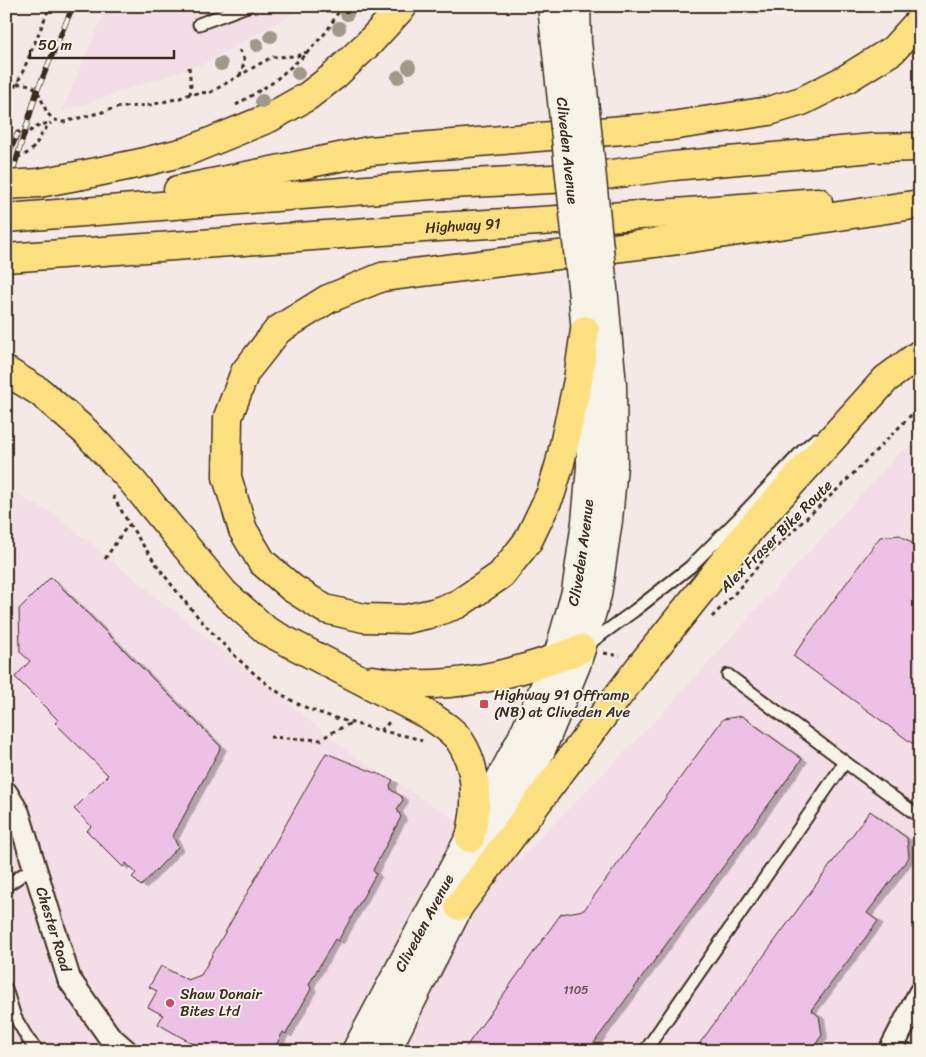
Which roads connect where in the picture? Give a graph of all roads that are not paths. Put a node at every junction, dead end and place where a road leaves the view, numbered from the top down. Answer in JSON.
{"nodes":[{"id":1,"x":247,"y":6,"type":"edge"},
{"id":2,"x":392,"y":6,"type":"edge"},
{"id":3,"x":404,"y":6,"type":"edge"},
{"id":4,"x":552,"y":6,"type":"edge"},
{"id":5,"x":576,"y":6,"type":"edge"},
{"id":6,"x":920,"y":20,"type":"edge"},
{"id":7,"x":199,"y":24,"type":"dead end"},
{"id":8,"x":369,"y":43,"type":"junction"},
{"id":9,"x":571,"y":81,"type":"junction"},
{"id":10,"x":920,"y":140,"type":"edge"},
{"id":11,"x":920,"y":147,"type":"edge"},
{"id":12,"x":872,"y":148,"type":"junction"},
{"id":13,"x":6,"y":185,"type":"edge"},
{"id":14,"x":920,"y":194,"type":"edge"},
{"id":15,"x":920,"y":204,"type":"edge"},
{"id":16,"x":64,"y":213,"type":"junction"},
{"id":17,"x":6,"y":218,"type":"edge"},
{"id":18,"x":6,"y":258,"type":"edge"},
{"id":19,"x":593,"y":298,"type":"junction"},
{"id":20,"x":585,"y":330,"type":"junction"},
{"id":21,"x":920,"y":354,"type":"edge"},
{"id":22,"x":6,"y":372,"type":"edge"},
{"id":23,"x":886,"y":379,"type":"junction"},
{"id":24,"x":580,"y":653,"type":"junction"},
{"id":25,"x":728,"y":675,"type":"dead end"},
{"id":26,"x":356,"y":677,"type":"junction"},
{"id":27,"x":845,"y":762,"type":"junction"},
{"id":28,"x":6,"y":793,"type":"edge"},
{"id":29,"x":920,"y":817,"type":"edge"},
{"id":30,"x":470,"y":838,"type":"junction"},
{"id":31,"x":34,"y":866,"type":"junction"},
{"id":32,"x":6,"y":886,"type":"edge"},
{"id":33,"x":459,"y":906,"type":"junction"},
{"id":34,"x":6,"y":989,"type":"edge"},
{"id":35,"x":387,"y":993,"type":"junction"},
{"id":36,"x":920,"y":993,"type":"edge"},
{"id":37,"x":38,"y":1051,"type":"edge"},
{"id":38,"x":126,"y":1051,"type":"edge"},
{"id":39,"x":344,"y":1051,"type":"edge"},
{"id":40,"x":356,"y":1051,"type":"edge"},
{"id":41,"x":386,"y":1051,"type":"edge"},
{"id":42,"x":645,"y":1051,"type":"edge"},
{"id":43,"x":890,"y":1051,"type":"edge"}],
"edges":[{"from":1,"to":7,"type":"lane"},
{"from":2,"to":8,"type":"highway"},
{"from":3,"to":8,"type":"highway"},
{"from":4,"to":9,"type":"street","name":"Cliveden Avenue"},
{"from":5,"to":9,"type":"street","name":"Cliveden Avenue"},
{"from":6,"to":16,"type":"highway"},
{"from":8,"to":13,"type":"highway","bridge":true},
{"from":9,"to":19,"type":"street","name":"Cliveden Avenue","bridge":true},
{"from":10,"to":12,"type":"highway"},
{"from":11,"to":12,"type":"highway"},
{"from":12,"to":16,"type":"highway"},
{"from":14,"to":18,"type":"highway","name":"Highway 91"},
{"from":15,"to":20,"type":"highway"},
{"from":16,"to":17,"type":"highway"},
{"from":19,"to":20,"type":"street","name":"Cliveden Avenue"},
{"from":19,"to":24,"type":"street","name":"Cliveden Avenue"},
{"from":20,"to":24,"type":"street","name":"Cliveden Avenue"},
{"from":21,"to":23,"type":"highway"},
{"from":22,"to":26,"type":"highway"},
{"from":23,"to":24,"type":"lane"},
{"from":23,"to":33,"type":"highway"},
{"from":24,"to":26,"type":"highway"},
{"from":24,"to":30,"type":"street","name":"Cliveden Avenue"},
{"from":24,"to":33,"type":"street","name":"Cliveden Avenue"},
{"from":25,"to":27,"type":"lane"},
{"from":26,"to":30,"type":"highway"},
{"from":27,"to":29,"type":"lane"},
{"from":27,"to":42,"type":"lane"},
{"from":28,"to":31,"type":"street","name":"Chester Road"},
{"from":30,"to":35,"type":"street","name":"Cliveden Avenue"},
{"from":31,"to":32,"type":"lane"},
{"from":31,"to":38,"type":"street","name":"Chester Road"},
{"from":33,"to":41,"type":"street","name":"Cliveden Avenue"},
{"from":34,"to":37,"type":"lane"},
{"from":35,"to":39,"type":"street"},
{"from":35,"to":40,"type":"street","name":"Cliveden Avenue"},
{"from":36,"to":43,"type":"street"}]}
